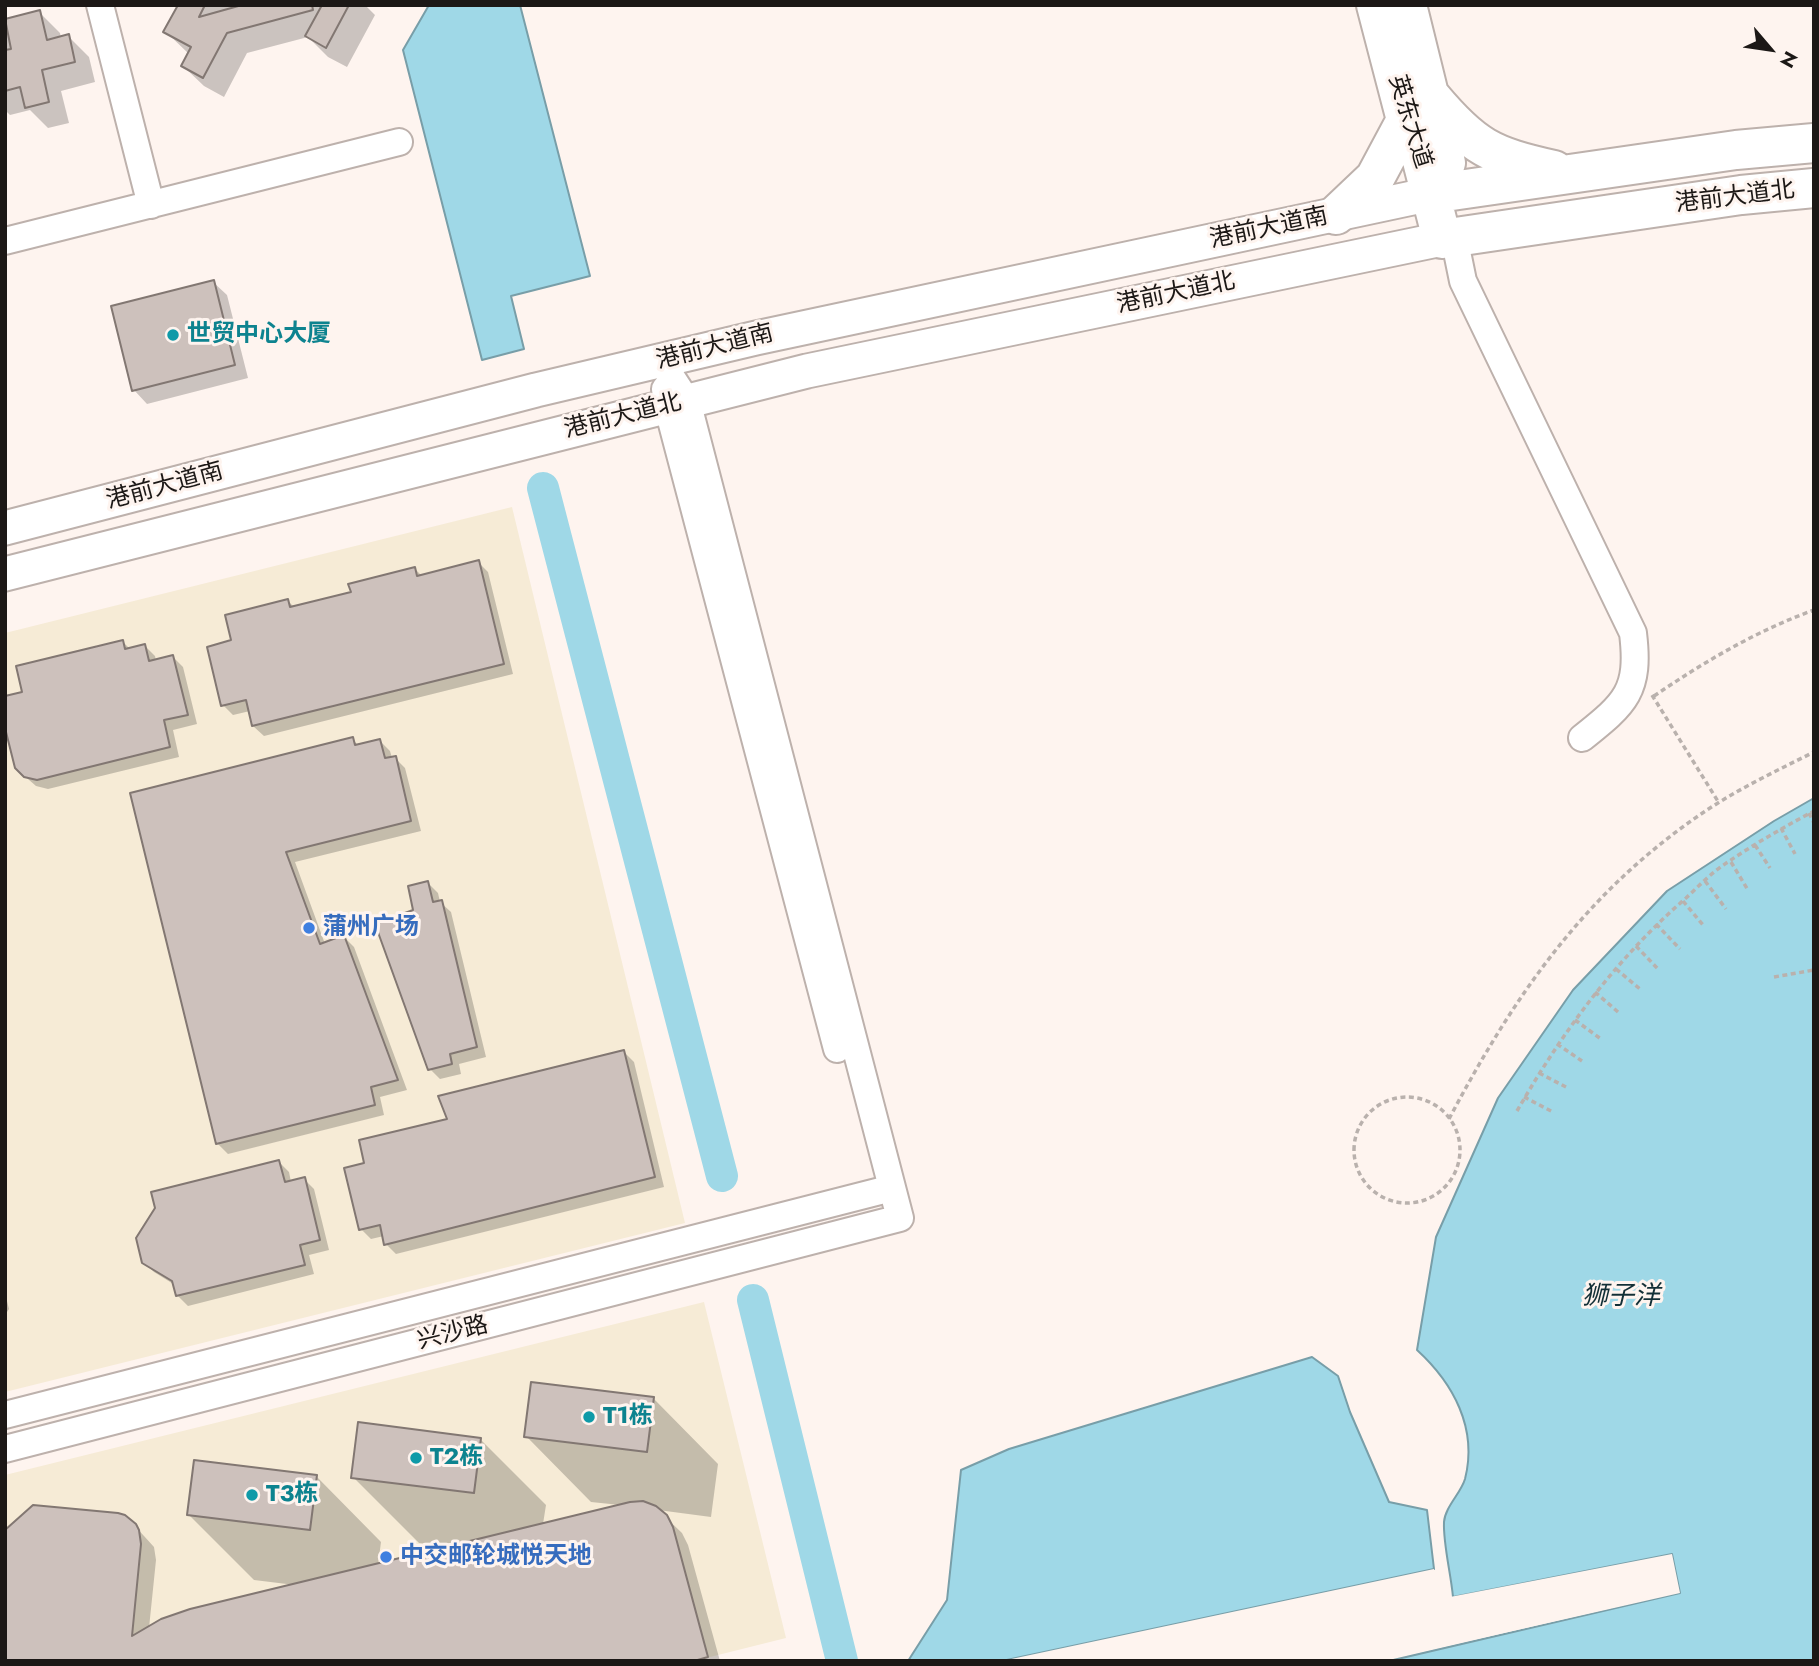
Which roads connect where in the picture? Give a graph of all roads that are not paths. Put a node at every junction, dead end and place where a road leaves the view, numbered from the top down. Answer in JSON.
{"nodes":[{"id":1,"x":100,"y":5,"type":"edge"},
{"id":2,"x":1376,"y":5,"type":"edge"},
{"id":3,"x":1407,"y":5,"type":"edge"},
{"id":4,"x":1417,"y":106,"type":"junction"},
{"id":5,"x":399,"y":142,"type":"dead end"},
{"id":6,"x":1814,"y":143,"type":"edge"},
{"id":7,"x":1610,"y":168,"type":"junction"},
{"id":8,"x":1573,"y":174,"type":"junction"},
{"id":9,"x":1814,"y":188,"type":"edge"},
{"id":10,"x":1442,"y":193,"type":"junction"},
{"id":11,"x":151,"y":205,"type":"junction"},
{"id":12,"x":1612,"y":213,"type":"junction"},
{"id":13,"x":1336,"y":215,"type":"junction"},
{"id":14,"x":1275,"y":227,"type":"junction"},
{"id":15,"x":1453,"y":237,"type":"junction"},
{"id":16,"x":5,"y":241,"type":"edge"},
{"id":17,"x":1284,"y":271,"type":"junction"},
{"id":18,"x":661,"y":361,"type":"junction"},
{"id":19,"x":677,"y":403,"type":"junction"},
{"id":20,"x":545,"y":436,"type":"joint"},
{"id":21,"x":5,"y":528,"type":"edge"},
{"id":22,"x":5,"y":574,"type":"edge"},
{"id":23,"x":1582,"y":738,"type":"dead end"},
{"id":24,"x":884,"y":1190,"type":"junction"},
{"id":25,"x":5,"y":1415,"type":"edge"},
{"id":26,"x":5,"y":1449,"type":"edge"}],
"edges":[{"from":1,"to":11,"type":"street"},
{"from":2,"to":4,"type":"highway","name":"英东大道"},
{"from":3,"to":4,"type":"highway","name":"英东大道"},
{"from":4,"to":8,"type":"highway"},
{"from":4,"to":10,"type":"highway","name":"英东大道"},
{"from":4,"to":13,"type":"highway"},
{"from":5,"to":11,"type":"street"},
{"from":6,"to":7,"type":"highway","name":"港前大道北"},
{"from":7,"to":8,"type":"highway","name":"港前大道北"},
{"from":7,"to":12,"type":"highway"},
{"from":8,"to":10,"type":"highway","name":"港前大道北"},
{"from":9,"to":12,"type":"highway","name":"港前大道北"},
{"from":10,"to":13,"type":"main road","name":"港前大道南"},
{"from":10,"to":15,"type":"highway","name":"英东大道"},
{"from":11,"to":16,"type":"street"},
{"from":12,"to":15,"type":"highway","name":"港前大道北"},
{"from":13,"to":14,"type":"main road","name":"港前大道南"},
{"from":14,"to":17,"type":"main road"},
{"from":14,"to":18,"type":"main road","name":"港前大道南"},
{"from":15,"to":17,"type":"main road","name":"港前大道北"},
{"from":15,"to":23,"type":"street"},
{"from":17,"to":19,"type":"main road","name":"港前大道北"},
{"from":18,"to":19,"type":"street"},
{"from":18,"to":21,"type":"main road","name":"港前大道南"},
{"from":19,"to":20,"type":"main road","name":"港前大道北"},
{"from":19,"to":24,"type":"street"},
{"from":20,"to":22,"type":"main road","name":"港前大道南"},
{"from":24,"to":25,"type":"street","name":"兴沙路"},
{"from":24,"to":26,"type":"street","name":"兴沙路"}]}
